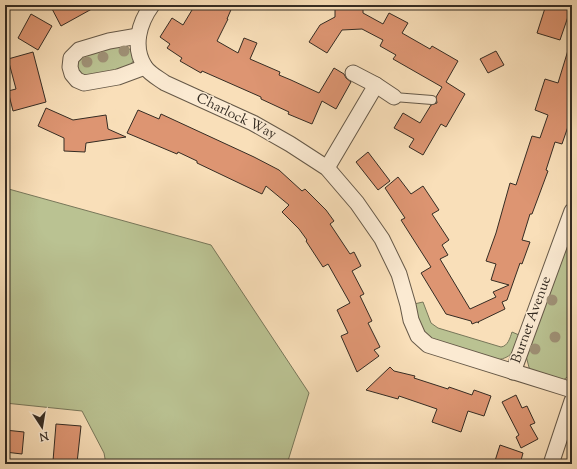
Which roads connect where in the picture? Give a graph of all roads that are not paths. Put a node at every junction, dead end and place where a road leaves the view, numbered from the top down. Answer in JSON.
{"nodes":[{"id":1,"x":152,"y":5,"type":"edge"},
{"id":2,"x":138,"y":36,"type":"junction"},
{"id":3,"x":145,"y":67,"type":"junction"},
{"id":4,"x":353,"y":73,"type":"dead end"},
{"id":5,"x":376,"y":85,"type":"junction"},
{"id":6,"x":394,"y":97,"type":"joint"},
{"id":7,"x":432,"y":100,"type":"dead end"},
{"id":8,"x":327,"y":168,"type":"junction"},
{"id":9,"x":572,"y":211,"type":"edge"},
{"id":10,"x":513,"y":372,"type":"junction"},
{"id":11,"x":572,"y":390,"type":"edge"},
{"id":12,"x":572,"y":401,"type":"edge"},
{"id":13,"x":551,"y":464,"type":"edge"}],
"edges":[{"from":1,"to":2,"type":"street"},
{"from":2,"to":3,"type":"street"},
{"from":2,"to":3,"type":"street"},
{"from":3,"to":8,"type":"street","name":"Charlock Way"},
{"from":4,"to":5,"type":"street"},
{"from":5,"to":6,"type":"street"},
{"from":5,"to":8,"type":"street"},
{"from":6,"to":7,"type":"lane"},
{"from":8,"to":10,"type":"street","name":"Charlock Way"},
{"from":9,"to":10,"type":"street","name":"Burnet Avenue"},
{"from":10,"to":11,"type":"street","name":"Burnet Avenue"},
{"from":12,"to":13,"type":"street"}]}
